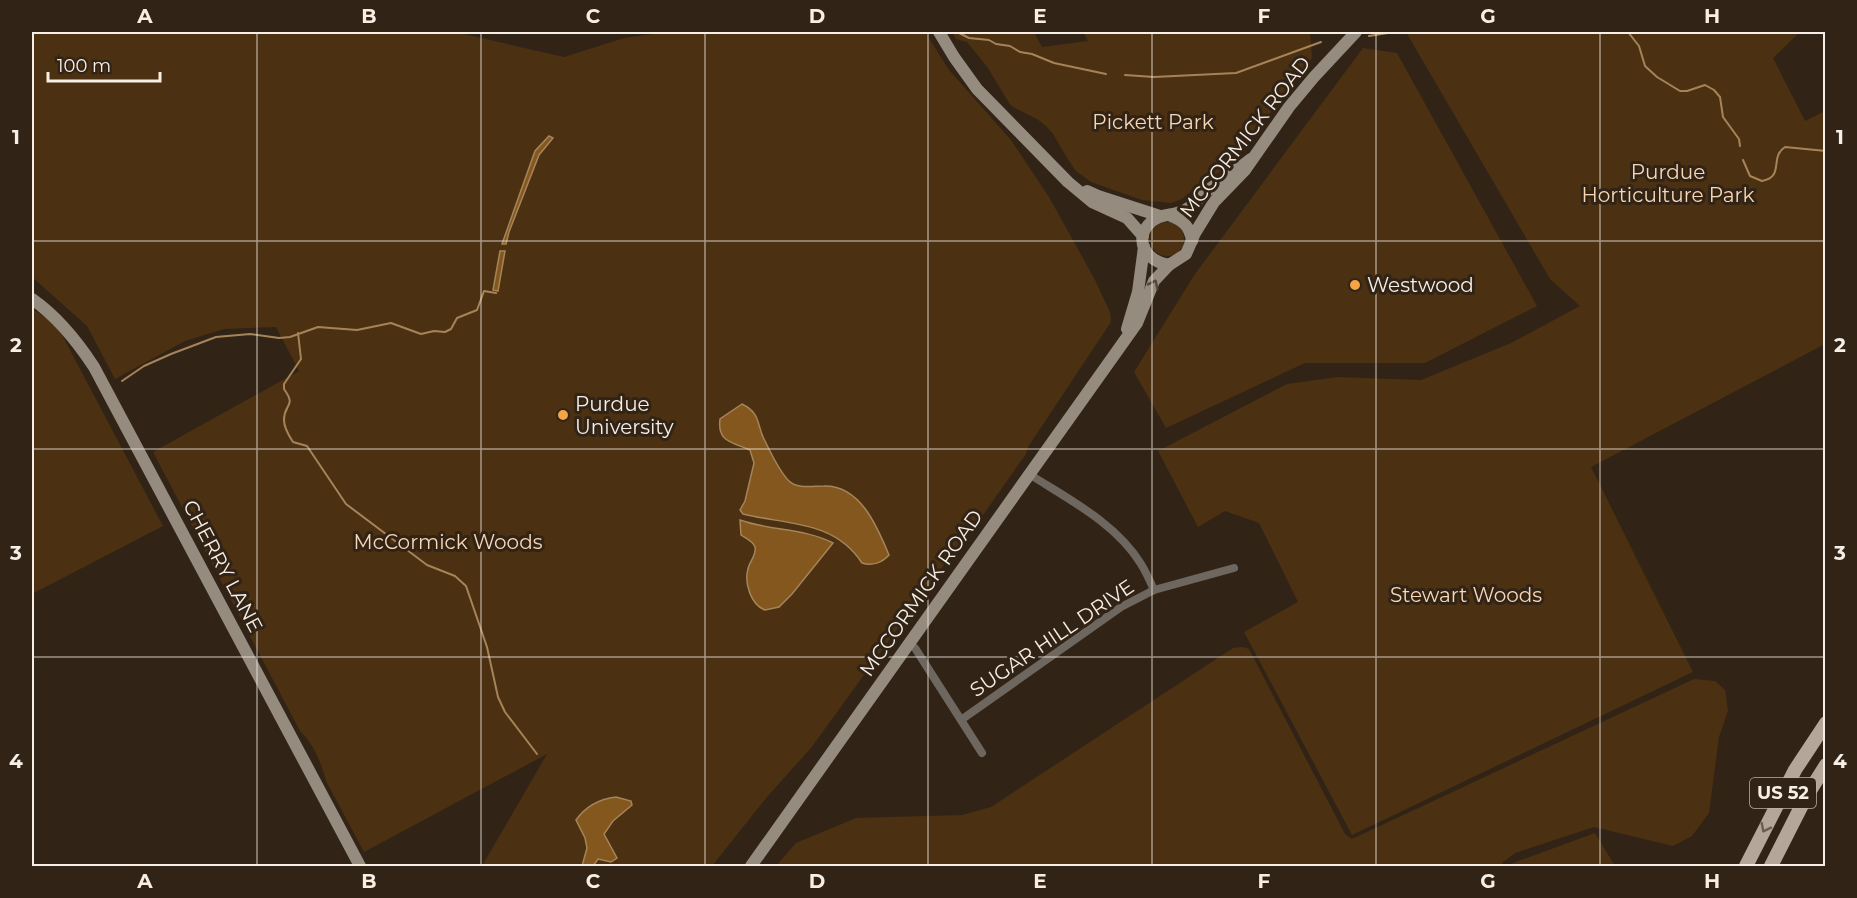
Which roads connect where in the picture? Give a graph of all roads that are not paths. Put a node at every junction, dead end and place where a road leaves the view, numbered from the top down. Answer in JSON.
{"nodes":[{"id":1,"x":939,"y":32,"type":"edge"},
{"id":2,"x":1356,"y":32,"type":"edge"},
{"id":3,"x":1251,"y":159,"type":"junction"},
{"id":4,"x":1054,"y":167,"type":"junction"},
{"id":5,"x":1165,"y":216,"type":"junction"},
{"id":6,"x":1192,"y":241,"type":"junction"},
{"id":7,"x":1144,"y":242,"type":"junction"},
{"id":8,"x":1169,"y":265,"type":"junction"},
{"id":9,"x":32,"y":299,"type":"edge"},
{"id":10,"x":1122,"y":342,"type":"junction"},
{"id":11,"x":1029,"y":474,"type":"junction"},
{"id":12,"x":1234,"y":568,"type":"dead end"},
{"id":13,"x":1154,"y":590,"type":"junction"},
{"id":14,"x":909,"y":643,"type":"junction"},
{"id":15,"x":961,"y":720,"type":"junction"},
{"id":16,"x":1826,"y":723,"type":"edge"},
{"id":17,"x":982,"y":753,"type":"dead end"},
{"id":18,"x":1826,"y":765,"type":"edge"},
{"id":19,"x":360,"y":867,"type":"edge"},
{"id":20,"x":751,"y":867,"type":"edge"},
{"id":21,"x":1746,"y":867,"type":"edge"},
{"id":22,"x":1771,"y":867,"type":"edge"}],
"edges":[{"from":1,"to":4,"type":"street"},
{"from":2,"to":3,"type":"street","name":"MCCORMICK ROAD"},
{"from":3,"to":5,"type":"street"},
{"from":3,"to":6,"type":"street","name":"MCCORMICK ROAD"},
{"from":4,"to":5,"type":"street"},
{"from":4,"to":7,"type":"street"},
{"from":5,"to":6,"type":"street"},
{"from":5,"to":7,"type":"street"},
{"from":6,"to":8,"type":"street"},
{"from":7,"to":8,"type":"street"},
{"from":7,"to":10,"type":"street","name":"MCCORMICK ROAD"},
{"from":10,"to":8,"type":"street","name":"MCCORMICK ROAD","one_way":true},
{"from":9,"to":19,"type":"street","name":"CHERRY LANE"},
{"from":10,"to":11,"type":"street","name":"MCCORMICK ROAD"},
{"from":11,"to":13,"type":"street"},
{"from":11,"to":14,"type":"street","name":"MCCORMICK ROAD"},
{"from":12,"to":13,"type":"street","name":"SUGAR HILL DRIVE"},
{"from":13,"to":15,"type":"street","name":"SUGAR HILL DRIVE"},
{"from":14,"to":15,"type":"street"},
{"from":14,"to":20,"type":"street","name":"MCCORMICK ROAD"},
{"from":15,"to":17,"type":"street"},
{"from":16,"to":21,"type":"main road","number":"US 52","one_way":true},
{"from":18,"to":22,"type":"main road","number":"US 52"}]}
